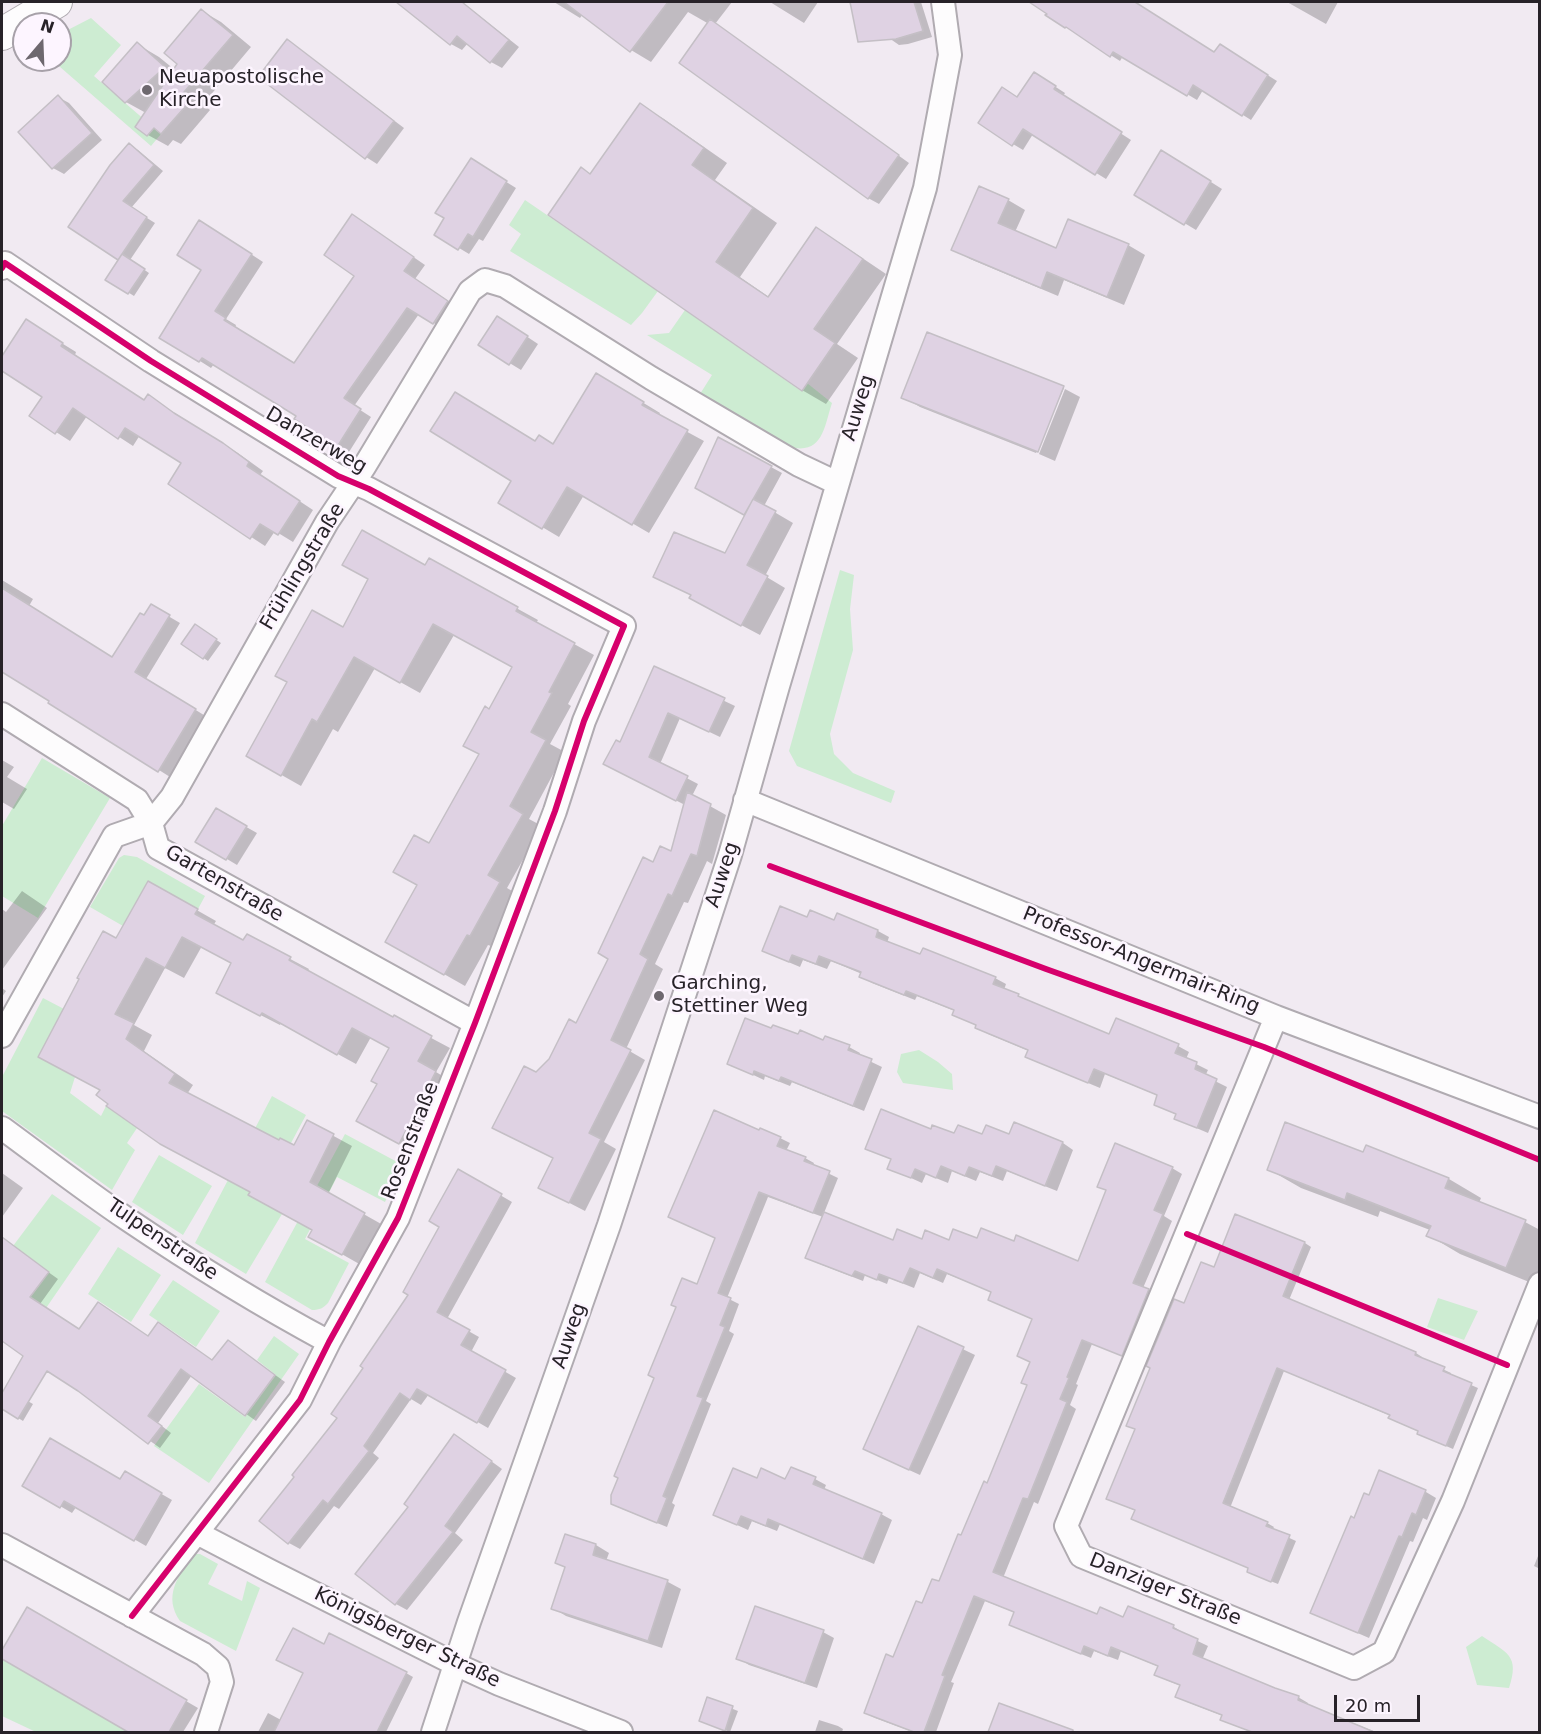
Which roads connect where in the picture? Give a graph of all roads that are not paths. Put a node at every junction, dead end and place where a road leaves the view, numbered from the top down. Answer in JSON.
{"nodes":[{"id":1,"x":56,"y":2,"type":"edge"},
{"id":2,"x":943,"y":2,"type":"edge"},
{"id":3,"x":2,"y":34,"type":"edge"},
{"id":4,"x":3,"y":266,"type":"edge"},
{"id":5,"x":354,"y":483,"type":"junction"},
{"id":6,"x":837,"y":483,"type":"junction"},
{"id":7,"x":624,"y":626,"type":"joint"},
{"id":8,"x":2,"y":714,"type":"edge"},
{"id":9,"x":745,"y":800,"type":"junction"},
{"id":10,"x":151,"y":823,"type":"junction"},
{"id":11,"x":1276,"y":1017,"type":"junction"},
{"id":12,"x":475,"y":1023,"type":"junction"},
{"id":13,"x":2,"y":1036,"type":"edge"},
{"id":14,"x":1539,"y":1117,"type":"edge"},
{"id":15,"x":2,"y":1128,"type":"edge"},
{"id":16,"x":1539,"y":1284,"type":"edge"},
{"id":17,"x":329,"y":1342,"type":"junction"},
{"id":18,"x":197,"y":1533,"type":"junction"},
{"id":19,"x":2,"y":1545,"type":"edge"},
{"id":20,"x":132,"y":1616,"type":"junction"},
{"id":21,"x":455,"y":1664,"type":"junction"},
{"id":22,"x":206,"y":1732,"type":"edge"},
{"id":23,"x":433,"y":1732,"type":"edge"},
{"id":24,"x":621,"y":1732,"type":"edge"}],
"edges":[{"from":1,"to":3,"type":"street"},
{"from":2,"to":6,"type":"street","name":"Auweg"},
{"from":4,"to":5,"type":"street","name":"Danzerweg"},
{"from":5,"to":6,"type":"street","name":"Frühlingstraße"},
{"from":5,"to":7,"type":"street","name":"Danzerweg"},
{"from":5,"to":10,"type":"street","name":"Frühlingstraße"},
{"from":6,"to":9,"type":"street","name":"Auweg"},
{"from":7,"to":12,"type":"street","name":"Rosenstraße"},
{"from":8,"to":10,"type":"street","name":"Gartenstraße"},
{"from":9,"to":11,"type":"street","name":"Professor-Angermair-Ring"},
{"from":9,"to":21,"type":"street","name":"Auweg"},
{"from":10,"to":12,"type":"street","name":"Gartenstraße"},
{"from":10,"to":13,"type":"street"},
{"from":11,"to":14,"type":"street","name":"Professor-Angermair-Ring"},
{"from":11,"to":16,"type":"street","name":"Danziger Straße"},
{"from":12,"to":17,"type":"street","name":"Rosenstraße"},
{"from":15,"to":17,"type":"street","name":"Tulpenstraße"},
{"from":17,"to":18,"type":"street","name":"Rosenstraße"},
{"from":18,"to":20,"type":"street","name":"Rosenstraße"},
{"from":18,"to":21,"type":"street","name":"Königsberger Straße"},
{"from":19,"to":20,"type":"street"},
{"from":20,"to":22,"type":"street"},
{"from":21,"to":23,"type":"street","name":"Auweg"},
{"from":21,"to":24,"type":"street","name":"Königsberger Straße"}]}
